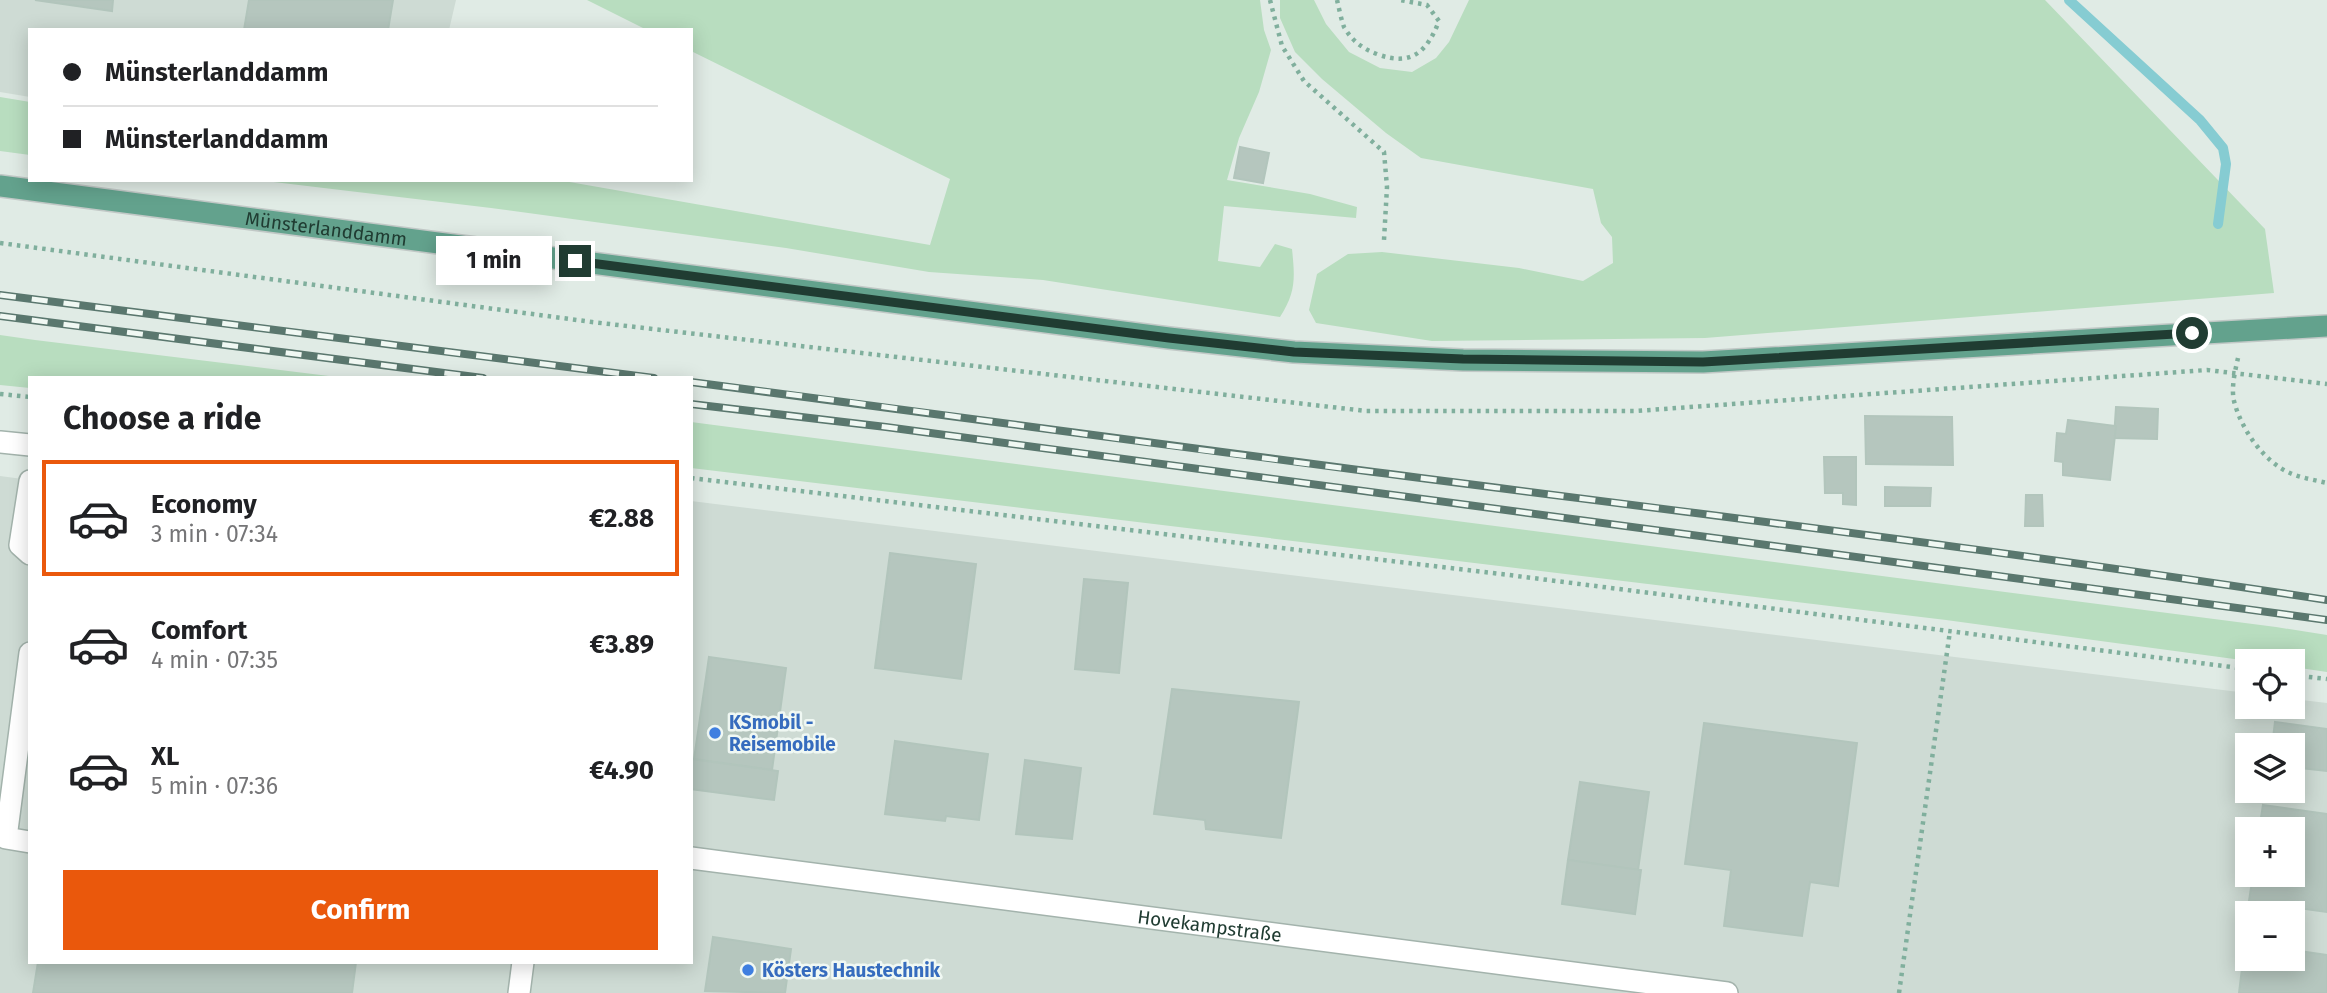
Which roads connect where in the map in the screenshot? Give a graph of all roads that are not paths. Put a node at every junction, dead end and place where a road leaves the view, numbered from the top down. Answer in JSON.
{"nodes":[{"id":1,"x":0,"y":186,"type":"edge"},
{"id":2,"x":2327,"y":326,"type":"edge"},
{"id":3,"x":0,"y":442,"type":"edge"},
{"id":4,"x":28,"y":445,"type":"edge"},
{"id":5,"x":28,"y":494,"type":"edge"},
{"id":6,"x":28,"y":552,"type":"edge"},
{"id":7,"x":28,"y":668,"type":"edge"},
{"id":8,"x":28,"y":842,"type":"edge"},
{"id":9,"x":693,"y":858,"type":"edge"},
{"id":10,"x":523,"y":964,"type":"edge"},
{"id":11,"x":519,"y":993,"type":"edge"},
{"id":12,"x":1727,"y":993,"type":"edge"}],
"edges":[{"from":1,"to":2,"type":"main road","name":"Münsterlanddamm"},
{"from":3,"to":4,"type":"street"},
{"from":5,"to":6,"type":"street"},
{"from":7,"to":8,"type":"street"},
{"from":9,"to":12,"type":"street","name":"Hovekampstraße"},
{"from":10,"to":11,"type":"street"}]}
